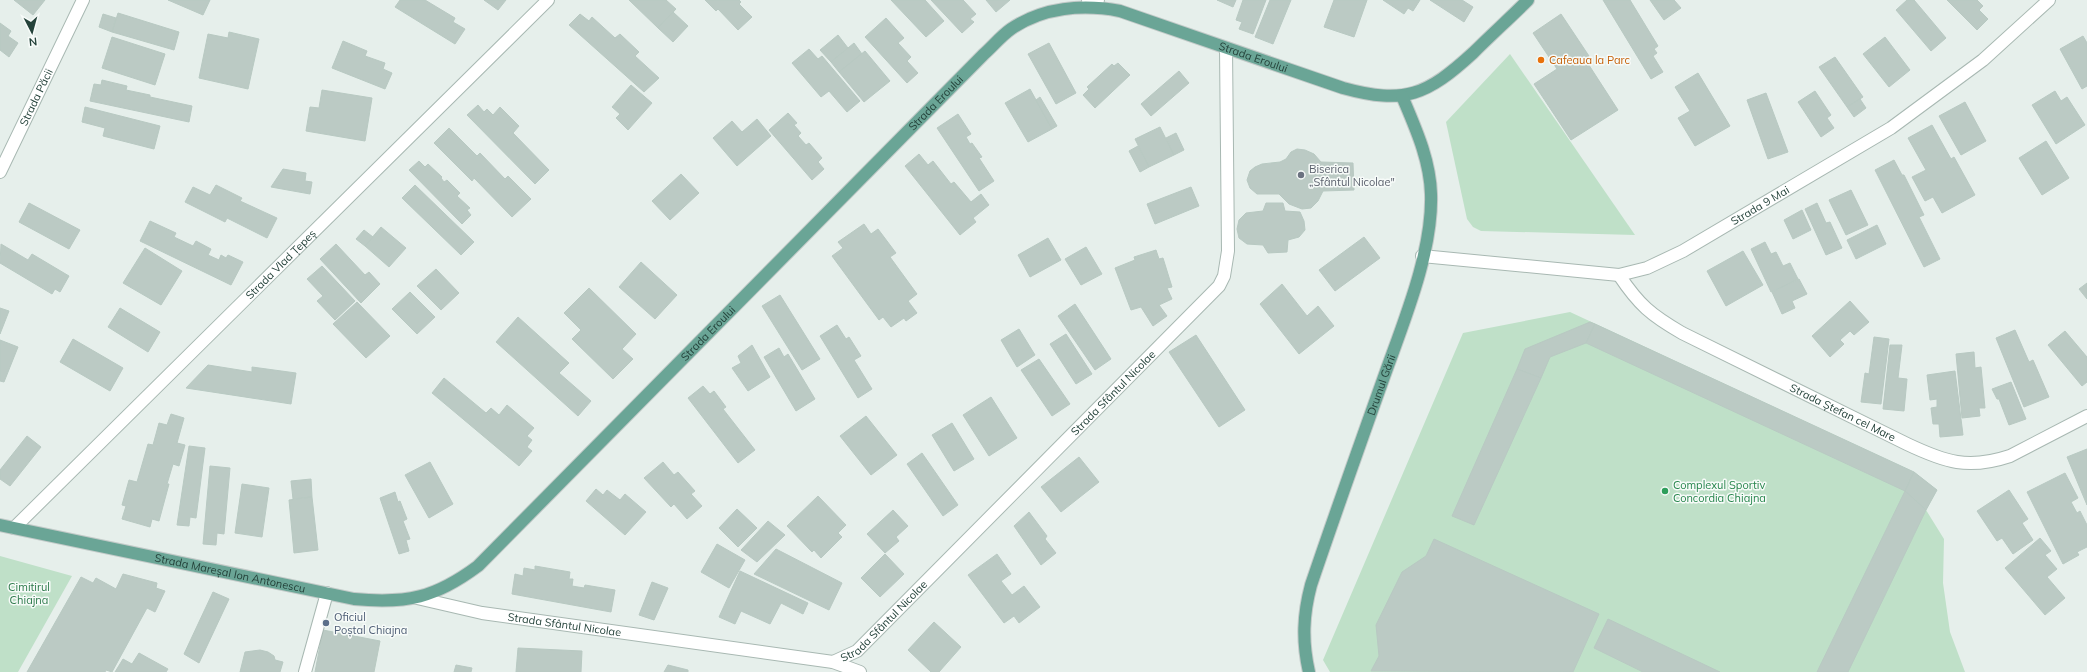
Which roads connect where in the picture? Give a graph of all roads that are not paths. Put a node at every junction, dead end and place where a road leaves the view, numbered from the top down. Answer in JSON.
{"nodes":[{"id":1,"x":83,"y":0,"type":"edge"},
{"id":2,"x":548,"y":0,"type":"edge"},
{"id":3,"x":1528,"y":0,"type":"edge"},
{"id":4,"x":2049,"y":0,"type":"edge"},
{"id":5,"x":1092,"y":2,"type":"edge"},
{"id":6,"x":1226,"y":48,"type":"junction"},
{"id":7,"x":1402,"y":96,"type":"junction"},
{"id":8,"x":0,"y":172,"type":"edge"},
{"id":9,"x":1422,"y":256,"type":"junction"},
{"id":10,"x":1619,"y":275,"type":"junction"},
{"id":11,"x":2087,"y":416,"type":"edge"},
{"id":12,"x":0,"y":526,"type":"edge"},
{"id":13,"x":14,"y":528,"type":"junction"},
{"id":14,"x":458,"y":581,"type":"joint"},
{"id":15,"x":327,"y":593,"type":"junction"},
{"id":16,"x":417,"y":598,"type":"junction"},
{"id":17,"x":833,"y":662,"type":"junction"},
{"id":18,"x":305,"y":672,"type":"edge"},
{"id":19,"x":860,"y":672,"type":"edge"},
{"id":20,"x":1309,"y":672,"type":"edge"}],
"edges":[{"from":1,"to":8,"type":"street","name":"Strada Păcii"},
{"from":2,"to":13,"type":"street","name":"Strada Vlad Țepeș"},
{"from":3,"to":7,"type":"main road","name":"Strada Eroului"},
{"from":4,"to":10,"type":"street","name":"Strada 9 Mai"},
{"from":5,"to":6,"type":"main road","name":"Strada Eroului"},
{"from":5,"to":14,"type":"main road","name":"Strada Eroului"},
{"from":6,"to":7,"type":"main road","name":"Strada Eroului"},
{"from":6,"to":17,"type":"street","name":"Strada Sfântul Nicolae"},
{"from":7,"to":9,"type":"main road","name":"Drumul Gării"},
{"from":9,"to":10,"type":"street","name":"Strada 9 Mai"},
{"from":9,"to":20,"type":"main road","name":"Drumul Gării"},
{"from":10,"to":11,"type":"street","name":"Strada Ștefan cel Mare"},
{"from":12,"to":13,"type":"main road","name":"Strada Mareșal Ion Antonescu"},
{"from":13,"to":15,"type":"main road","name":"Strada Mareșal Ion Antonescu"},
{"from":14,"to":16,"type":"main road","name":"Strada Mareșal Ion Antonescu"},
{"from":15,"to":16,"type":"main road","name":"Strada Mareșal Ion Antonescu"},
{"from":15,"to":18,"type":"street"},
{"from":16,"to":17,"type":"street","name":"Strada Sfântul Nicolae"},
{"from":17,"to":19,"type":"street","name":"Strada Sfântul Nicolae"}]}
